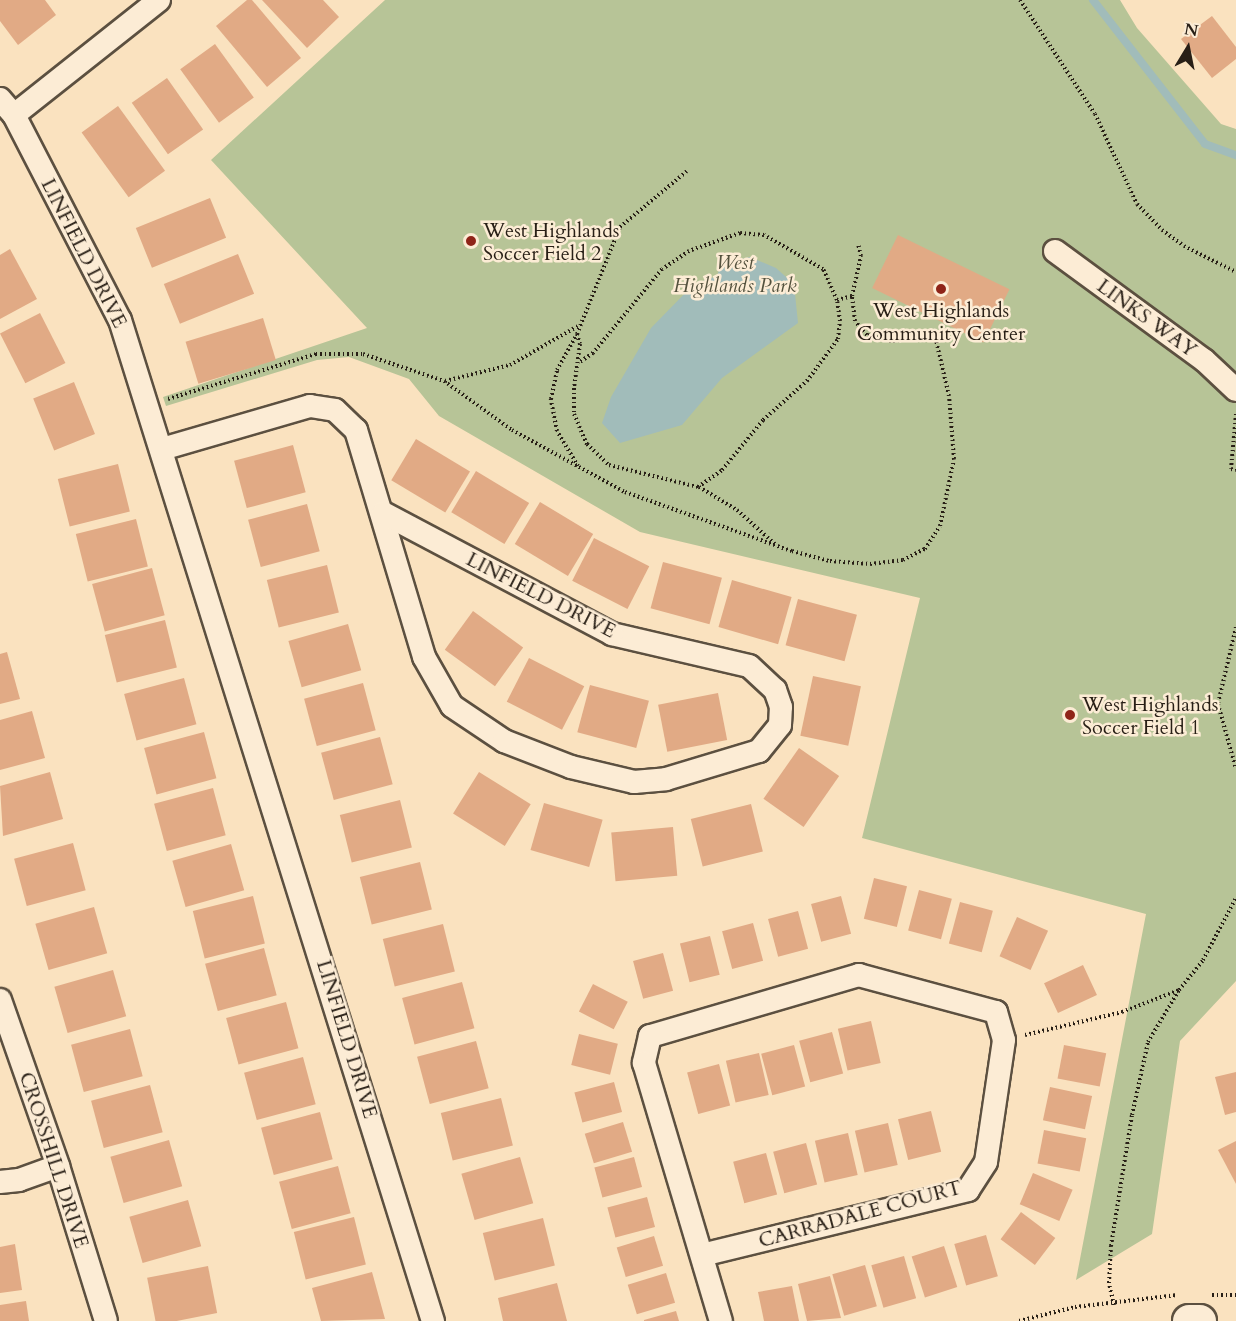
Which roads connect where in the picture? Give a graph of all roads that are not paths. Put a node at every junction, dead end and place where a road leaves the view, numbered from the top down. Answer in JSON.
{"nodes":[{"id":1,"x":159,"y":0,"type":"edge"},
{"id":2,"x":7,"y":107,"type":"edge"},
{"id":3,"x":1055,"y":251,"type":"dead end"},
{"id":4,"x":1236,"y":390,"type":"edge"},
{"id":5,"x":162,"y":449,"type":"junction"},
{"id":6,"x":383,"y":513,"type":"junction"},
{"id":7,"x":0,"y":1000,"type":"edge"},
{"id":8,"x":58,"y":1166,"type":"junction"},
{"id":9,"x":0,"y":1182,"type":"edge"},
{"id":10,"x":702,"y":1255,"type":"junction"},
{"id":11,"x":106,"y":1321,"type":"edge"},
{"id":12,"x":433,"y":1321,"type":"edge"},
{"id":13,"x":721,"y":1321,"type":"edge"}],
"edges":[{"from":1,"to":2,"type":"street"},
{"from":2,"to":5,"type":"street","name":"LINFIELD DRIVE"},
{"from":3,"to":4,"type":"street","name":"LINKS WAY"},
{"from":5,"to":6,"type":"street","name":"LINFIELD DRIVE"},
{"from":5,"to":12,"type":"street","name":"LINFIELD DRIVE"},
{"from":6,"to":6,"type":"street","name":"LINFIELD DRIVE"},
{"from":7,"to":8,"type":"street","name":"CROSSHILL DRIVE"},
{"from":8,"to":9,"type":"street"},
{"from":8,"to":11,"type":"street","name":"CROSSHILL DRIVE"},
{"from":10,"to":10,"type":"street","name":"CARRADALE COURT"},
{"from":10,"to":13,"type":"street","name":"CARRADALE COURT"}]}
